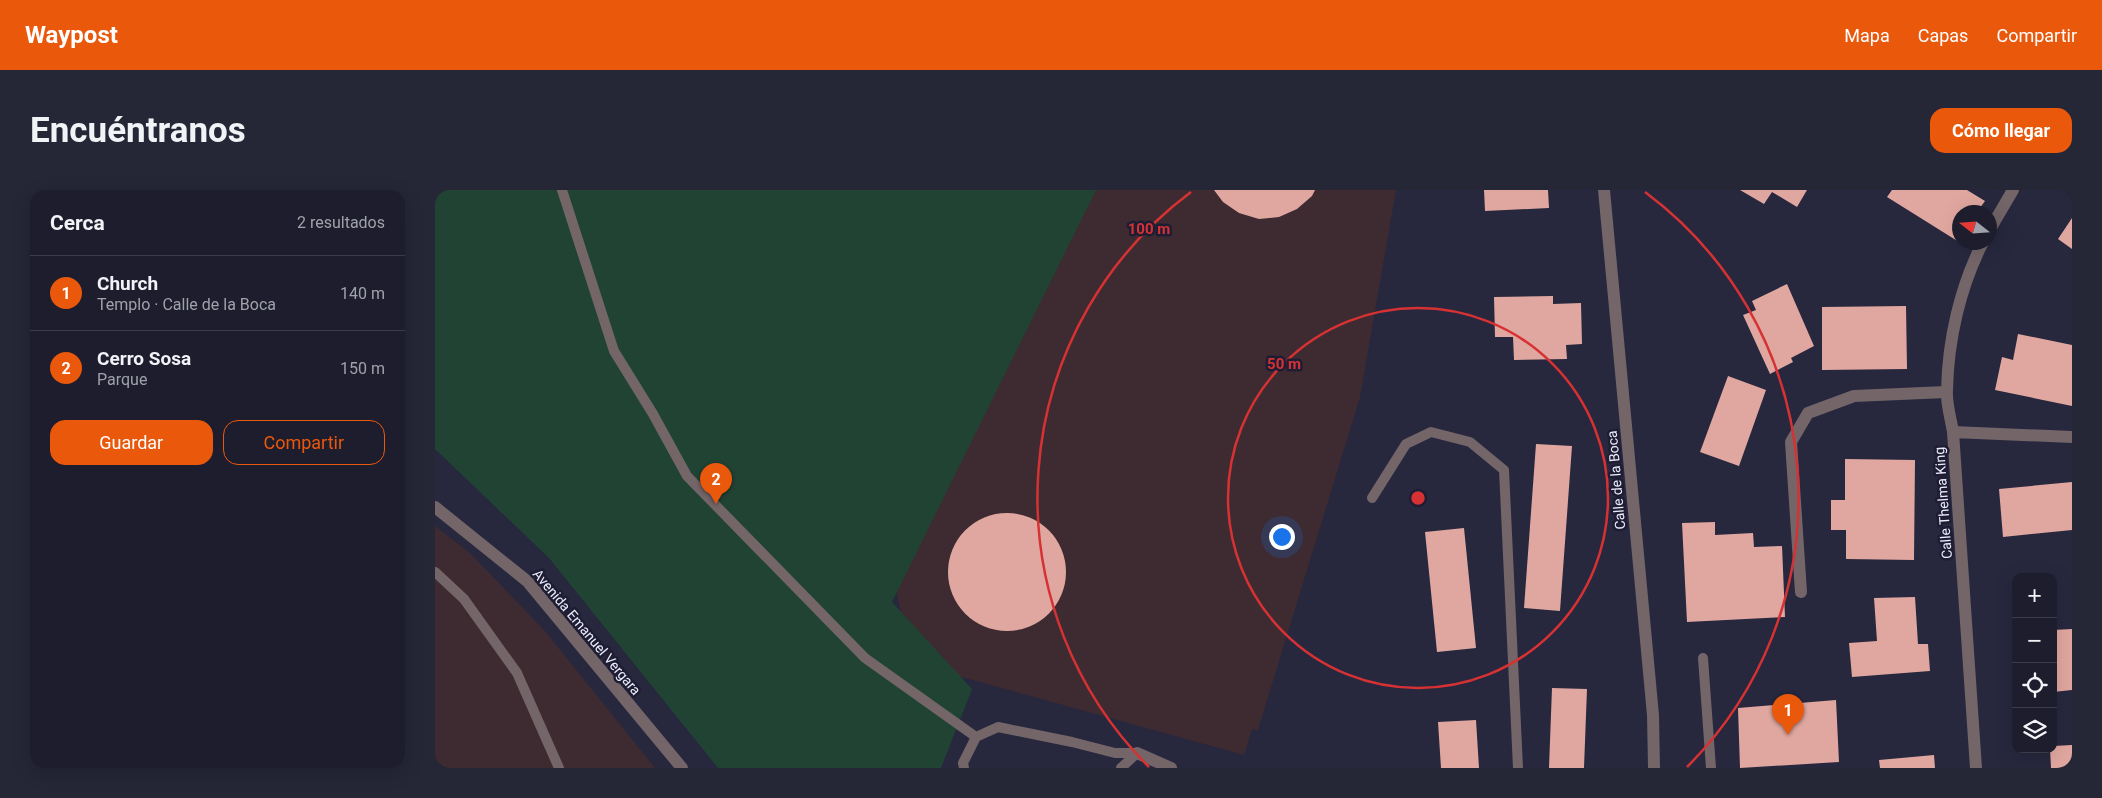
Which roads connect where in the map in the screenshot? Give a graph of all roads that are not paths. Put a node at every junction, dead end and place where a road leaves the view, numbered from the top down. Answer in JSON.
{"nodes":[{"id":1,"x":562,"y":190,"type":"edge"},
{"id":2,"x":1604,"y":190,"type":"edge"},
{"id":3,"x":2013,"y":190,"type":"edge"},
{"id":4,"x":1997,"y":217,"type":"edge"},
{"id":5,"x":1979,"y":250,"type":"edge"},
{"id":6,"x":1946,"y":392,"type":"junction"},
{"id":7,"x":1953,"y":432,"type":"junction"},
{"id":8,"x":2072,"y":436,"type":"edge"},
{"id":9,"x":1373,"y":498,"type":"dead end"},
{"id":10,"x":435,"y":508,"type":"edge"},
{"id":11,"x":435,"y":572,"type":"edge"},
{"id":12,"x":1801,"y":592,"type":"dead end"},
{"id":13,"x":1703,"y":658,"type":"dead end"},
{"id":14,"x":976,"y":737,"type":"junction"},
{"id":15,"x":1137,"y":753,"type":"junction"},
{"id":16,"x":559,"y":768,"type":"edge"},
{"id":17,"x":682,"y":768,"type":"edge"},
{"id":18,"x":964,"y":768,"type":"edge"},
{"id":19,"x":1121,"y":768,"type":"edge"},
{"id":20,"x":1171,"y":768,"type":"edge"},
{"id":21,"x":1518,"y":768,"type":"edge"},
{"id":22,"x":1654,"y":768,"type":"edge"},
{"id":23,"x":1711,"y":768,"type":"edge"},
{"id":24,"x":1976,"y":768,"type":"edge"}],
"edges":[{"from":1,"to":14,"type":"lane"},
{"from":2,"to":22,"type":"street","name":"Calle de la Boca"},
{"from":3,"to":4,"type":"street"},
{"from":5,"to":6,"type":"street","name":"Calle Thelma King"},
{"from":6,"to":7,"type":"street","name":"Calle Thelma King"},
{"from":6,"to":12,"type":"street"},
{"from":7,"to":8,"type":"street"},
{"from":7,"to":24,"type":"street","name":"Calle Thelma King"},
{"from":9,"to":21,"type":"lane"},
{"from":10,"to":17,"type":"street","name":"Avenida Emanuel Vergara"},
{"from":11,"to":16,"type":"lane"},
{"from":13,"to":23,"type":"lane"},
{"from":14,"to":15,"type":"lane"},
{"from":14,"to":18,"type":"lane"},
{"from":15,"to":19,"type":"lane"},
{"from":15,"to":20,"type":"street"}]}
